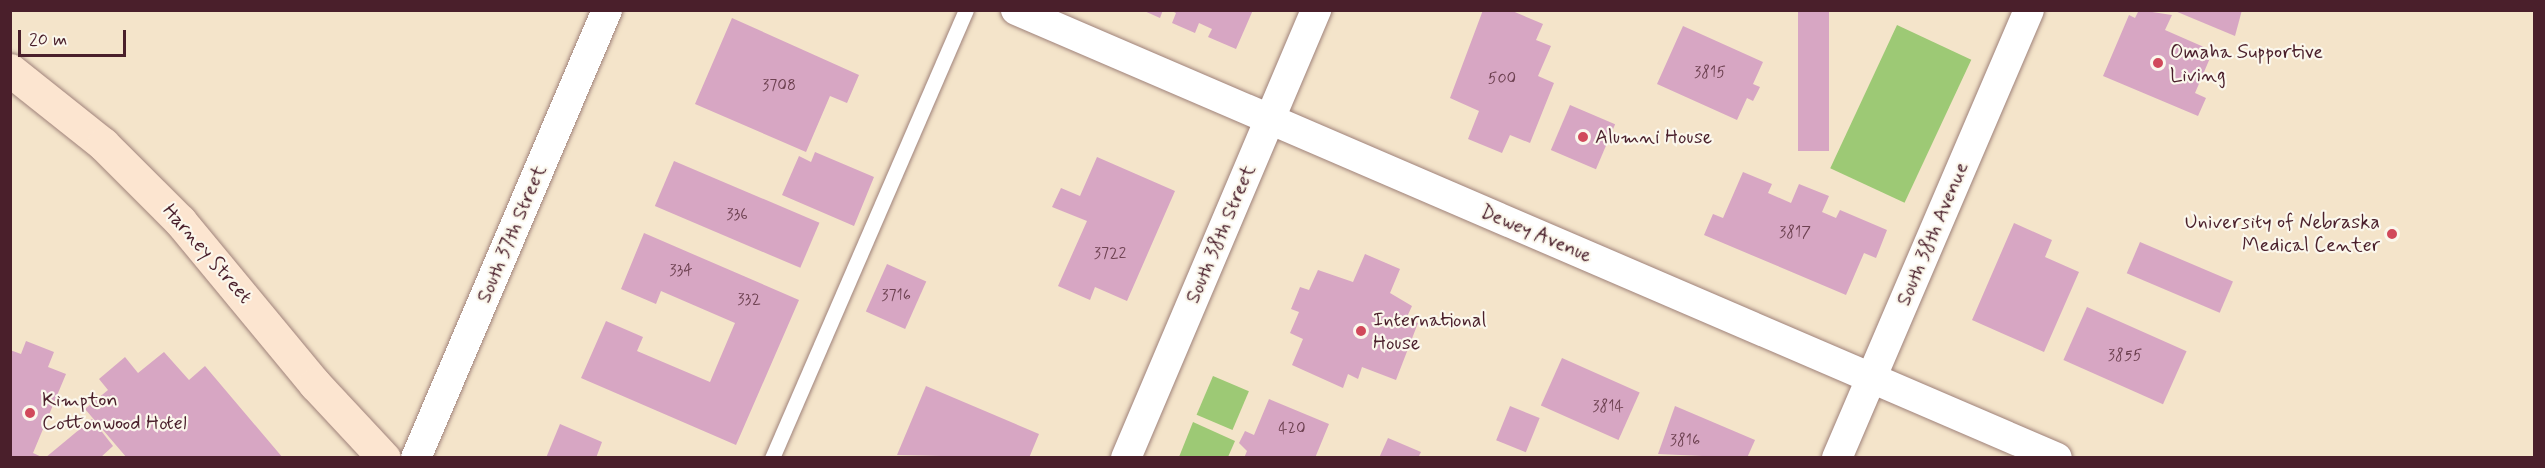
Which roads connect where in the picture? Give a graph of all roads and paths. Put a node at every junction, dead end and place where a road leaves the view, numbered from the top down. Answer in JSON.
{"nodes":[{"id":1,"x":607,"y":10,"type":"edge"},
{"id":2,"x":966,"y":10,"type":"edge"},
{"id":3,"x":1016,"y":10,"type":"edge"},
{"id":4,"x":1316,"y":10,"type":"edge"},
{"id":5,"x":2028,"y":10,"type":"edge"},
{"id":6,"x":10,"y":70,"type":"edge"},
{"id":7,"x":1270,"y":120,"type":"junction"},
{"id":8,"x":1871,"y":378,"type":"junction"},
{"id":9,"x":384,"y":458,"type":"edge"},
{"id":10,"x":417,"y":458,"type":"edge"},
{"id":11,"x":772,"y":458,"type":"edge"},
{"id":12,"x":1126,"y":458,"type":"edge"},
{"id":13,"x":1838,"y":458,"type":"edge"},
{"id":14,"x":2057,"y":458,"type":"edge"}],
"edges":[{"from":1,"to":10,"type":"street","name":"South 37th Street"},
{"from":2,"to":11,"type":"lane"},
{"from":3,"to":7,"type":"street","name":"Dewey Avenue"},
{"from":4,"to":7,"type":"street","name":"South 38th Street"},
{"from":5,"to":8,"type":"street","name":"South 38th Avenue"},
{"from":6,"to":9,"type":"main road","name":"Harney Street"},
{"from":7,"to":8,"type":"street","name":"Dewey Avenue"},
{"from":7,"to":12,"type":"street","name":"South 38th Street"},
{"from":8,"to":13,"type":"street","name":"South 38th Avenue"},
{"from":8,"to":14,"type":"street","name":"Dewey Avenue"}]}
